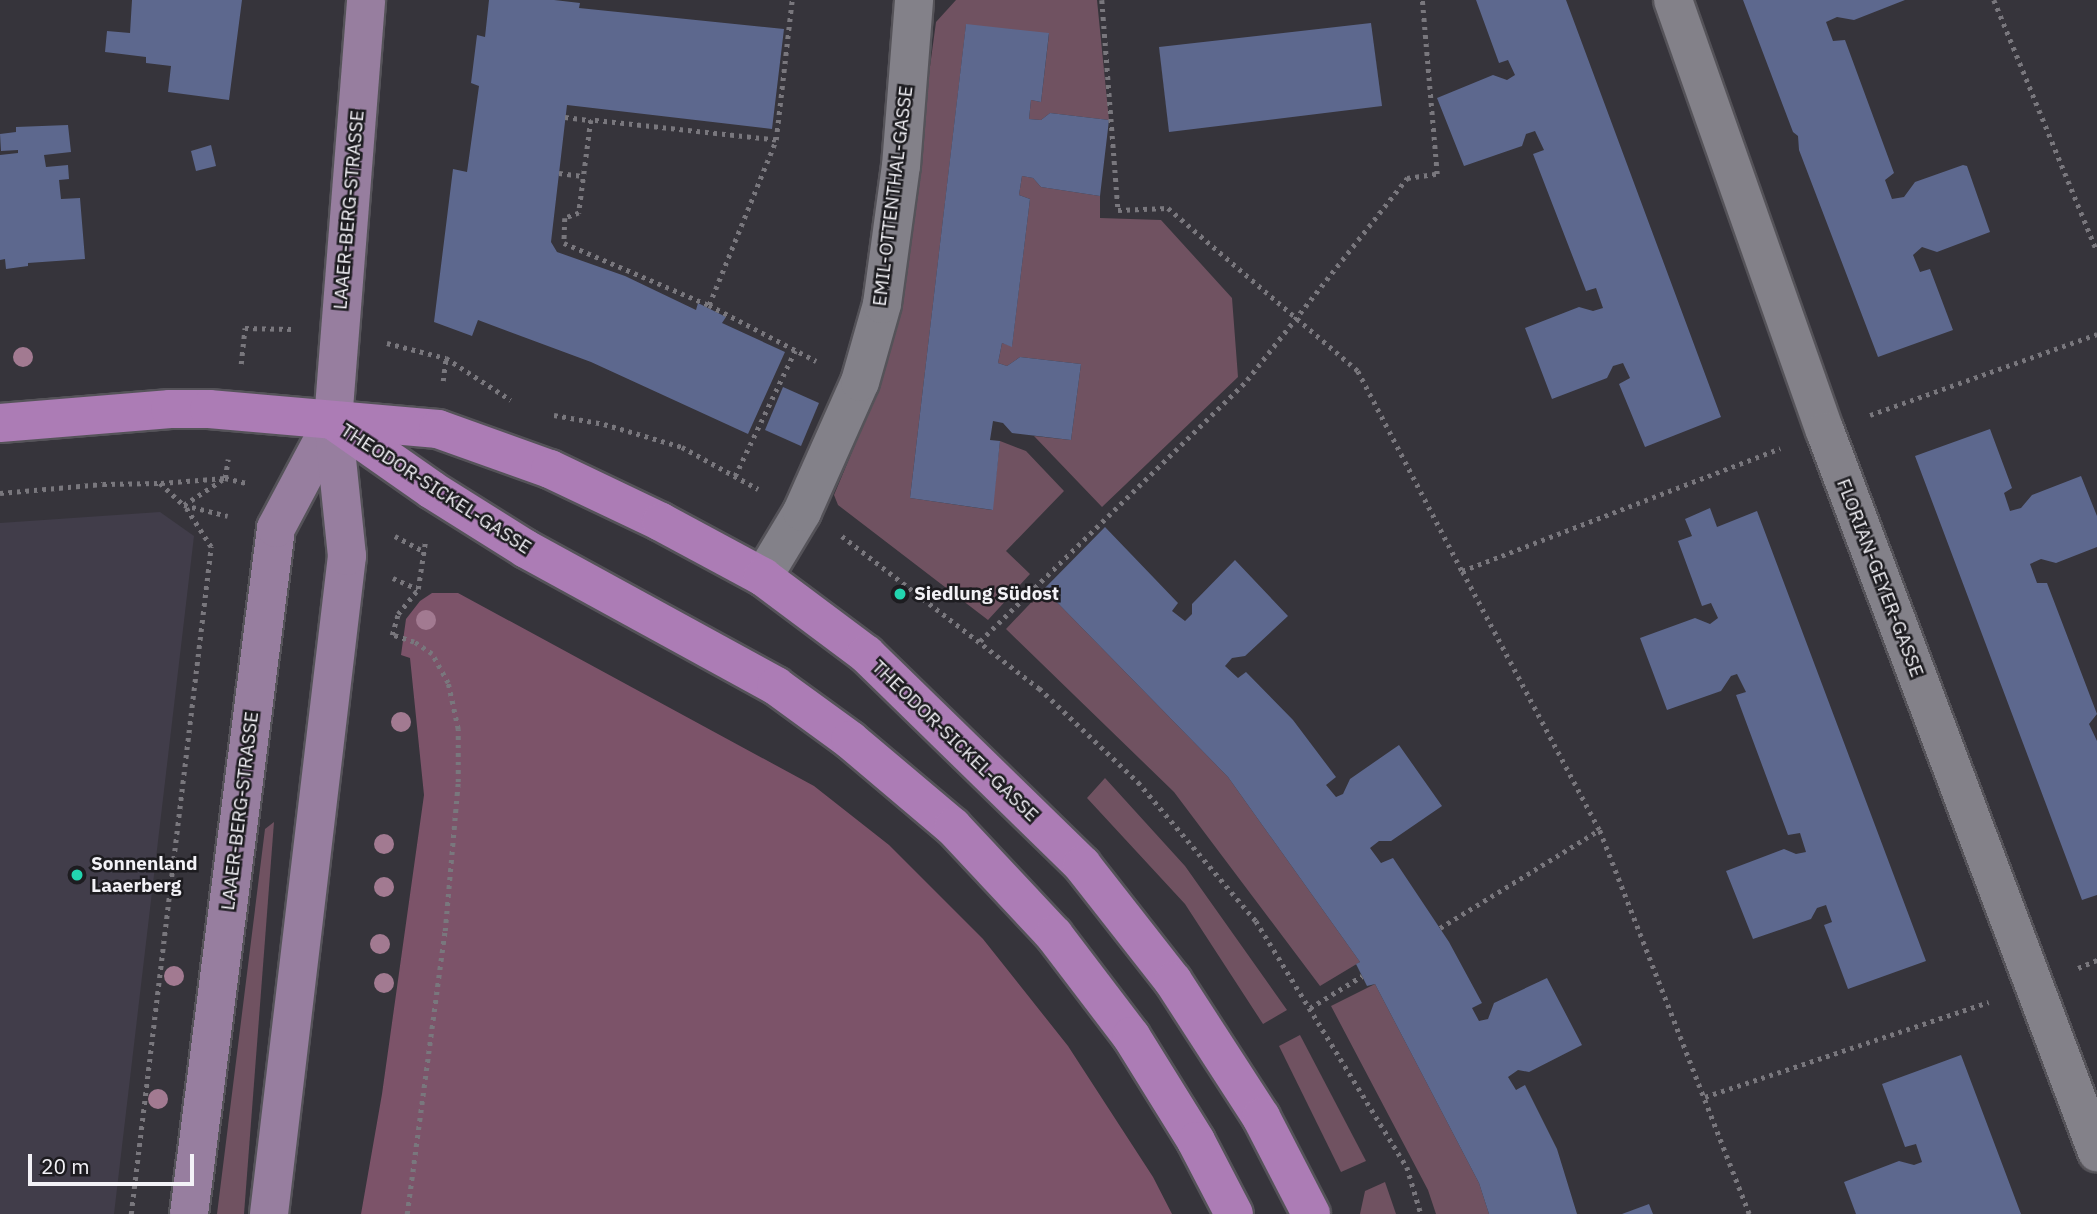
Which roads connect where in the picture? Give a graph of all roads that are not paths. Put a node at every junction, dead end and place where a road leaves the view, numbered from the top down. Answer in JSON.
{"nodes":[{"id":1,"x":366,"y":0,"type":"edge"},
{"id":2,"x":914,"y":0,"type":"edge"},
{"id":3,"x":1673,"y":0,"type":"edge"},
{"id":4,"x":333,"y":421,"type":"junction"},
{"id":5,"x":0,"y":423,"type":"edge"},
{"id":6,"x":763,"y":577,"type":"junction"},
{"id":7,"x":2097,"y":1152,"type":"edge"},
{"id":8,"x":189,"y":1214,"type":"edge"},
{"id":9,"x":269,"y":1214,"type":"edge"},
{"id":10,"x":1234,"y":1214,"type":"edge"},
{"id":11,"x":1311,"y":1214,"type":"edge"}],
"edges":[{"from":1,"to":4,"type":"main road","name":"LAAER-BERG-STRASSE"},
{"from":2,"to":6,"type":"street","name":"EMIL-OTTENTHAL-GASSE"},
{"from":3,"to":7,"type":"street","name":"FLORIAN-GEYER-GASSE"},
{"from":4,"to":5,"type":"main road"},
{"from":4,"to":6,"type":"main road","name":"THEODOR-SICKEL-GASSE"},
{"from":4,"to":8,"type":"main road","name":"LAAER-BERG-STRASSE"},
{"from":4,"to":9,"type":"main road","name":"LAAER-BERG-STRASSE"},
{"from":4,"to":10,"type":"main road","name":"THEODOR-SICKEL-GASSE"},
{"from":6,"to":11,"type":"main road","name":"THEODOR-SICKEL-GASSE"}]}
